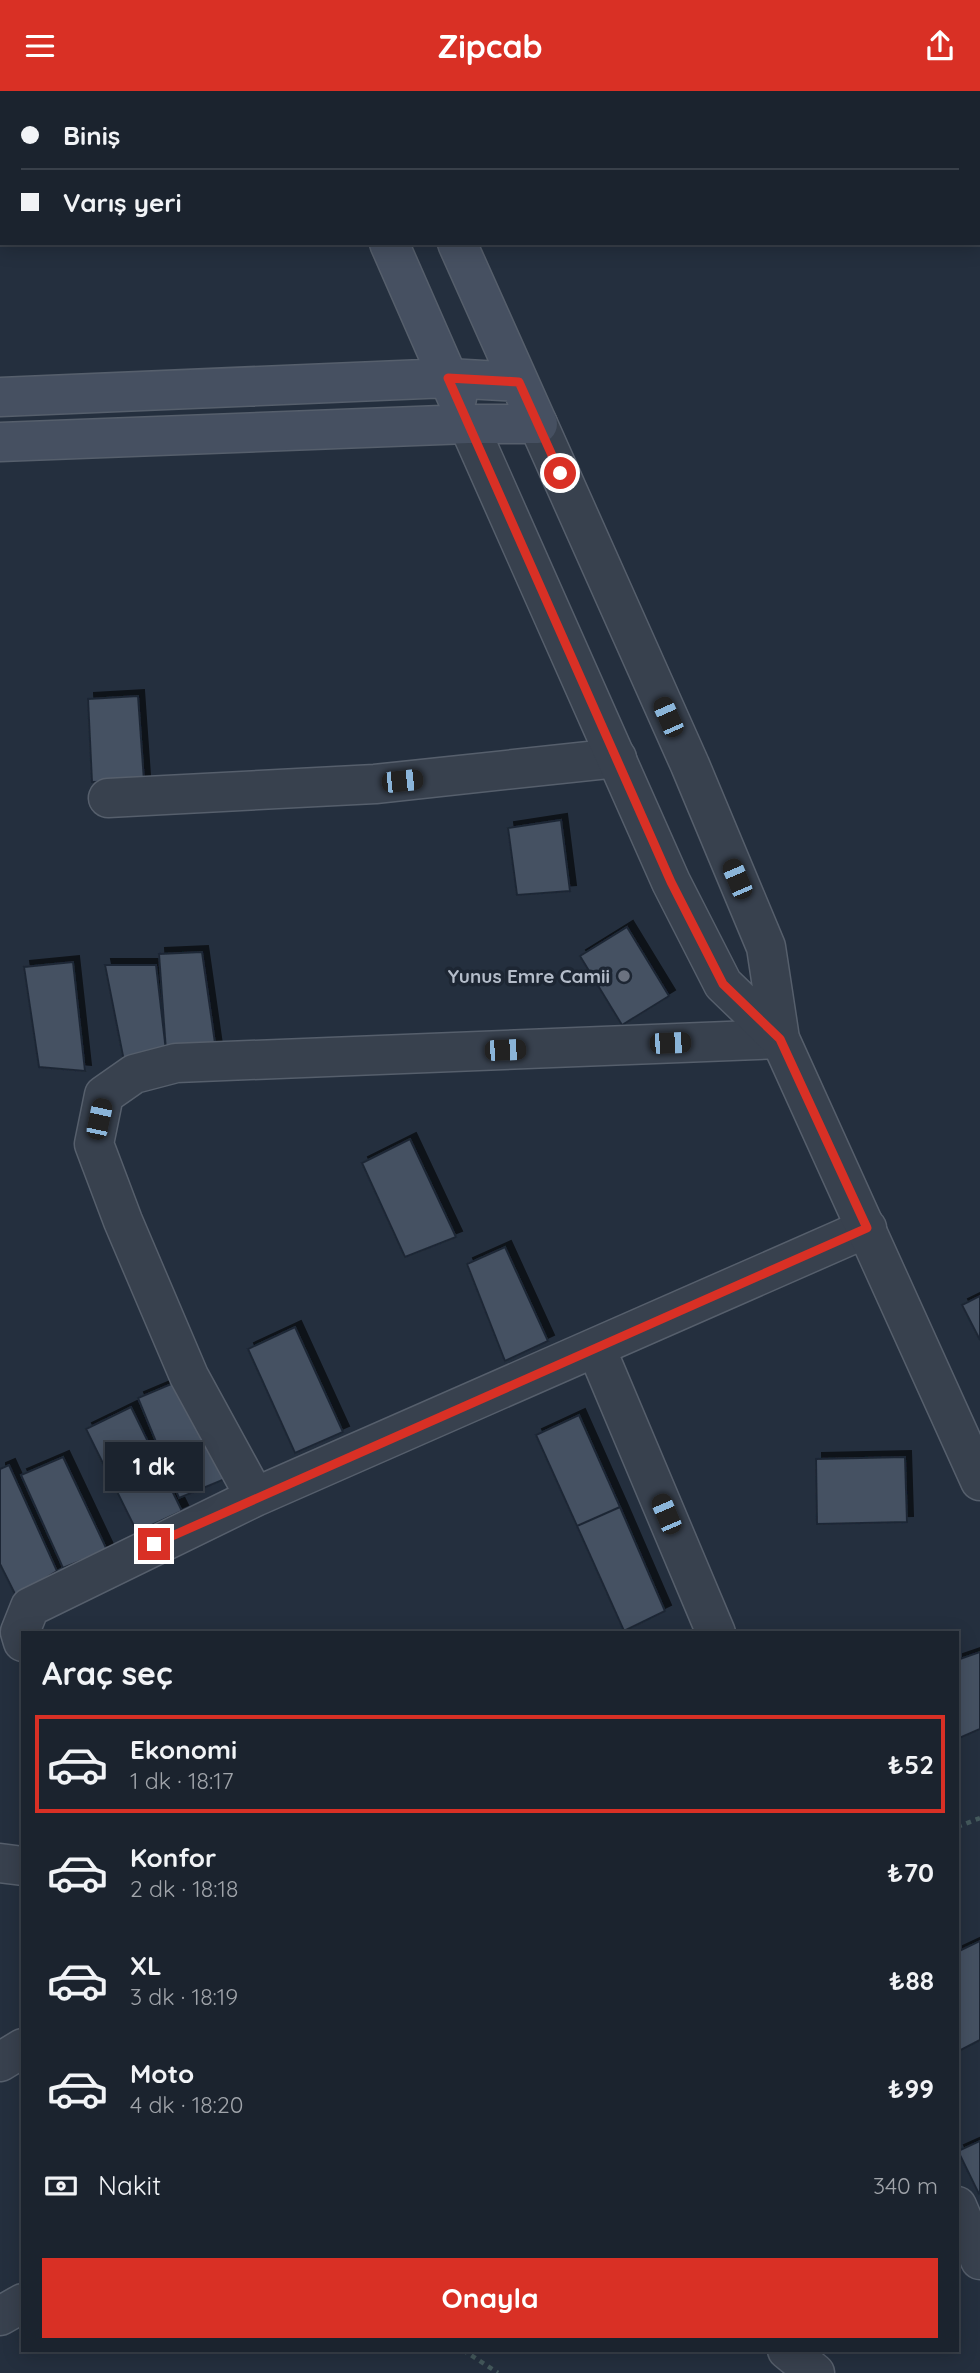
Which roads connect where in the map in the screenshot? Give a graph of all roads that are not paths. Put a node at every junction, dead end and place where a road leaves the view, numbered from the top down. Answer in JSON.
{"nodes":[{"id":1,"x":389,"y":245,"type":"edge"},
{"id":2,"x":458,"y":245,"type":"edge"},
{"id":3,"x":448,"y":378,"type":"junction"},
{"id":4,"x":519,"y":382,"type":"junction"},
{"id":5,"x":0,"y":397,"type":"edge"},
{"id":6,"x":468,"y":424,"type":"junction"},
{"id":7,"x":538,"y":424,"type":"junction"},
{"id":8,"x":0,"y":442,"type":"edge"},
{"id":9,"x":617,"y":758,"type":"junction"},
{"id":10,"x":108,"y":798,"type":"dead end"},
{"id":11,"x":780,"y":1039,"type":"junction"},
{"id":12,"x":867,"y":1228,"type":"junction"},
{"id":13,"x":596,"y":1348,"type":"junction"},
{"id":14,"x":980,"y":1481,"type":"edge"},
{"id":15,"x":255,"y":1497,"type":"junction"},
{"id":16,"x":715,"y":1631,"type":"edge"},
{"id":17,"x":21,"y":1635,"type":"edge"},
{"id":18,"x":0,"y":1863,"type":"edge"},
{"id":19,"x":21,"y":1866,"type":"edge"},
{"id":20,"x":21,"y":2049,"type":"edge"},
{"id":21,"x":0,"y":2062,"type":"edge"},
{"id":22,"x":959,"y":2211,"type":"edge"},
{"id":23,"x":980,"y":2260,"type":"edge"},
{"id":24,"x":21,"y":2304,"type":"edge"},
{"id":25,"x":0,"y":2316,"type":"edge"},
{"id":26,"x":789,"y":2352,"type":"edge"},
{"id":27,"x":815,"y":2373,"type":"edge"}],
"edges":[{"from":1,"to":3,"type":"main road"},
{"from":2,"to":4,"type":"main road"},
{"from":3,"to":4,"type":"main road"},
{"from":3,"to":5,"type":"main road"},
{"from":3,"to":6,"type":"main road"},
{"from":4,"to":7,"type":"main road"},
{"from":6,"to":7,"type":"main road"},
{"from":6,"to":8,"type":"main road"},
{"from":6,"to":9,"type":"street"},
{"from":7,"to":11,"type":"street"},
{"from":9,"to":10,"type":"street"},
{"from":9,"to":11,"type":"street"},
{"from":11,"to":12,"type":"street"},
{"from":11,"to":15,"type":"street"},
{"from":12,"to":13,"type":"street"},
{"from":12,"to":14,"type":"street"},
{"from":13,"to":15,"type":"street"},
{"from":13,"to":16,"type":"street"},
{"from":15,"to":17,"type":"street"},
{"from":18,"to":19,"type":"street"},
{"from":20,"to":21,"type":"street"},
{"from":22,"to":23,"type":"street"},
{"from":24,"to":25,"type":"street"},
{"from":26,"to":27,"type":"street"}]}
